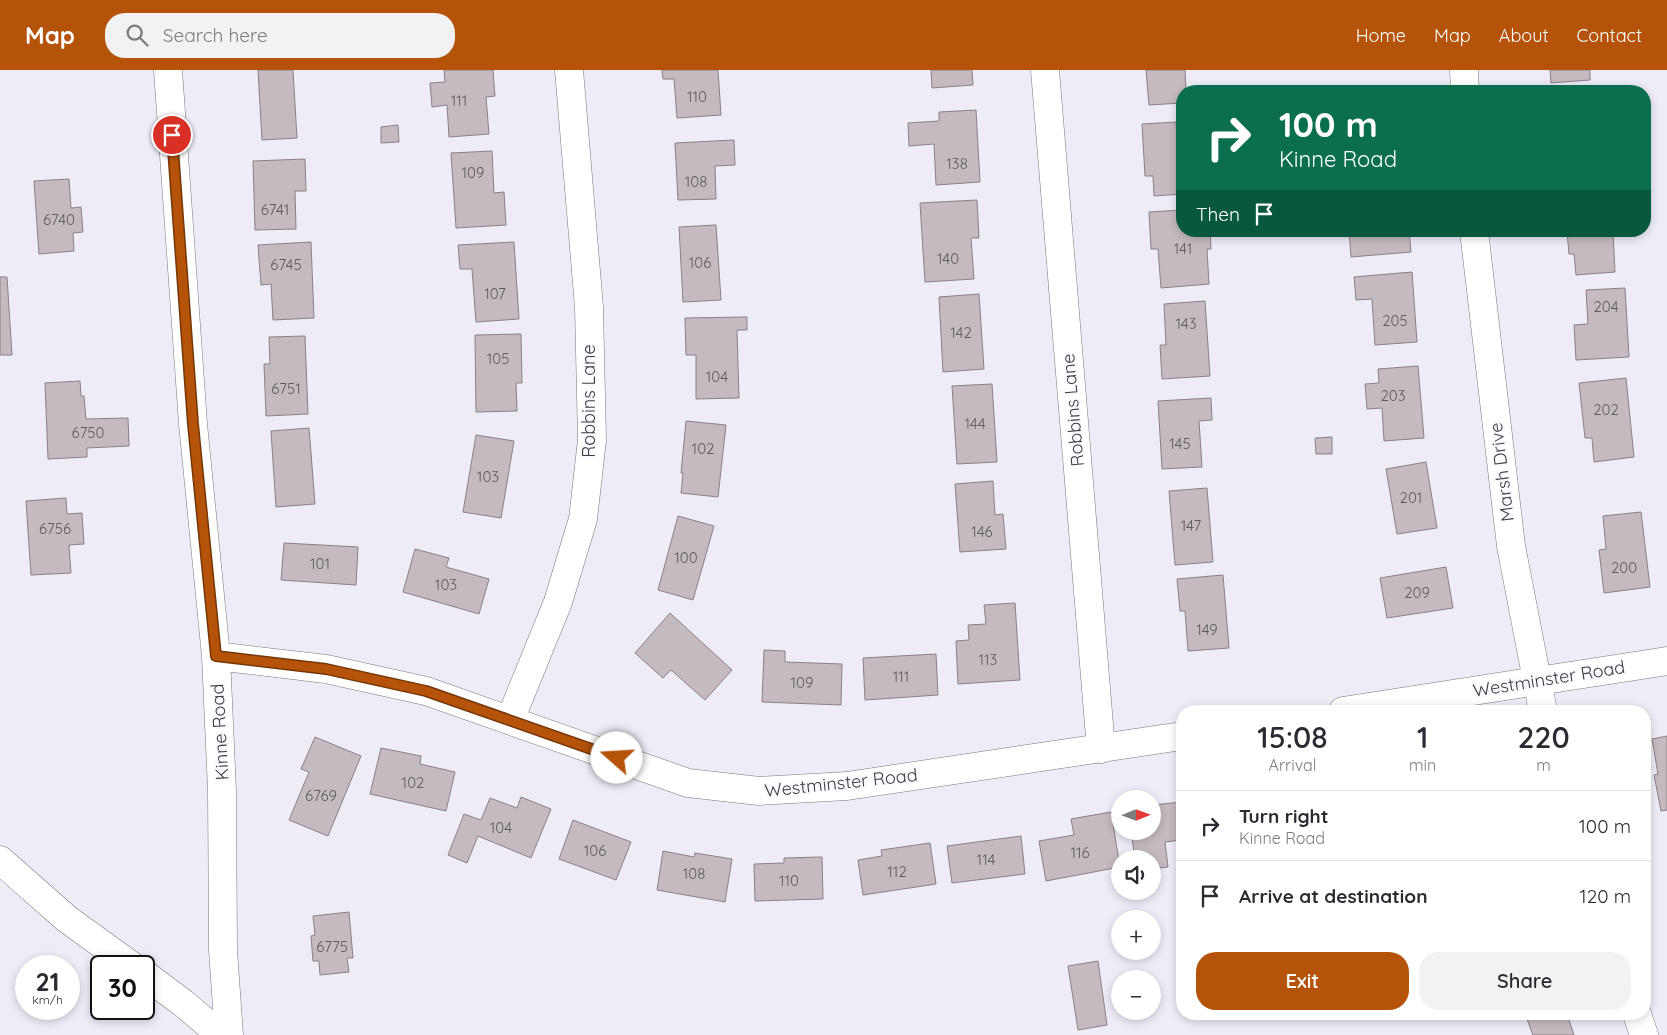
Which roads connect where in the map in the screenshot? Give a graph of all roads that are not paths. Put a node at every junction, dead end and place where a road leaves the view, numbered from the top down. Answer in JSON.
{"nodes":[{"id":1,"x":168,"y":70,"type":"edge"},
{"id":2,"x":569,"y":70,"type":"edge"},
{"id":3,"x":1045,"y":70,"type":"edge"},
{"id":4,"x":1464,"y":70,"type":"edge"},
{"id":5,"x":1465,"y":85,"type":"edge"},
{"id":6,"x":1475,"y":237,"type":"edge"},
{"id":7,"x":216,"y":656,"type":"junction"},
{"id":8,"x":1667,"y":661,"type":"edge"},
{"id":9,"x":1537,"y":681,"type":"junction"},
{"id":10,"x":1382,"y":705,"type":"edge"},
{"id":11,"x":1542,"y":705,"type":"edge"},
{"id":12,"x":510,"y":720,"type":"junction"},
{"id":13,"x":1176,"y":737,"type":"edge"},
{"id":14,"x":1101,"y":749,"type":"junction"},
{"id":15,"x":0,"y":860,"type":"edge"},
{"id":16,"x":116,"y":955,"type":"edge"},
{"id":17,"x":155,"y":982,"type":"edge"},
{"id":18,"x":1639,"y":1020,"type":"edge"},
{"id":19,"x":221,"y":1035,"type":"edge"},
{"id":20,"x":229,"y":1035,"type":"edge"},
{"id":21,"x":1644,"y":1035,"type":"edge"}],
"edges":[{"from":1,"to":7,"type":"street","name":"Kinne Road"},
{"from":2,"to":12,"type":"street","name":"Robbins Lane"},
{"from":3,"to":14,"type":"street","name":"Robbins Lane"},
{"from":4,"to":5,"type":"street"},
{"from":6,"to":9,"type":"street","name":"Marsh Drive"},
{"from":7,"to":12,"type":"street","name":"Westminster Road"},
{"from":7,"to":20,"type":"street","name":"Kinne Road"},
{"from":8,"to":9,"type":"street","name":"Westminster Road"},
{"from":9,"to":10,"type":"street","name":"Westminster Road"},
{"from":9,"to":11,"type":"street","name":"Marsh Drive"},
{"from":12,"to":14,"type":"street","name":"Westminster Road"},
{"from":13,"to":14,"type":"street","name":"Westminster Road"},
{"from":15,"to":16,"type":"street"},
{"from":17,"to":19,"type":"street"},
{"from":18,"to":21,"type":"street"}]}
